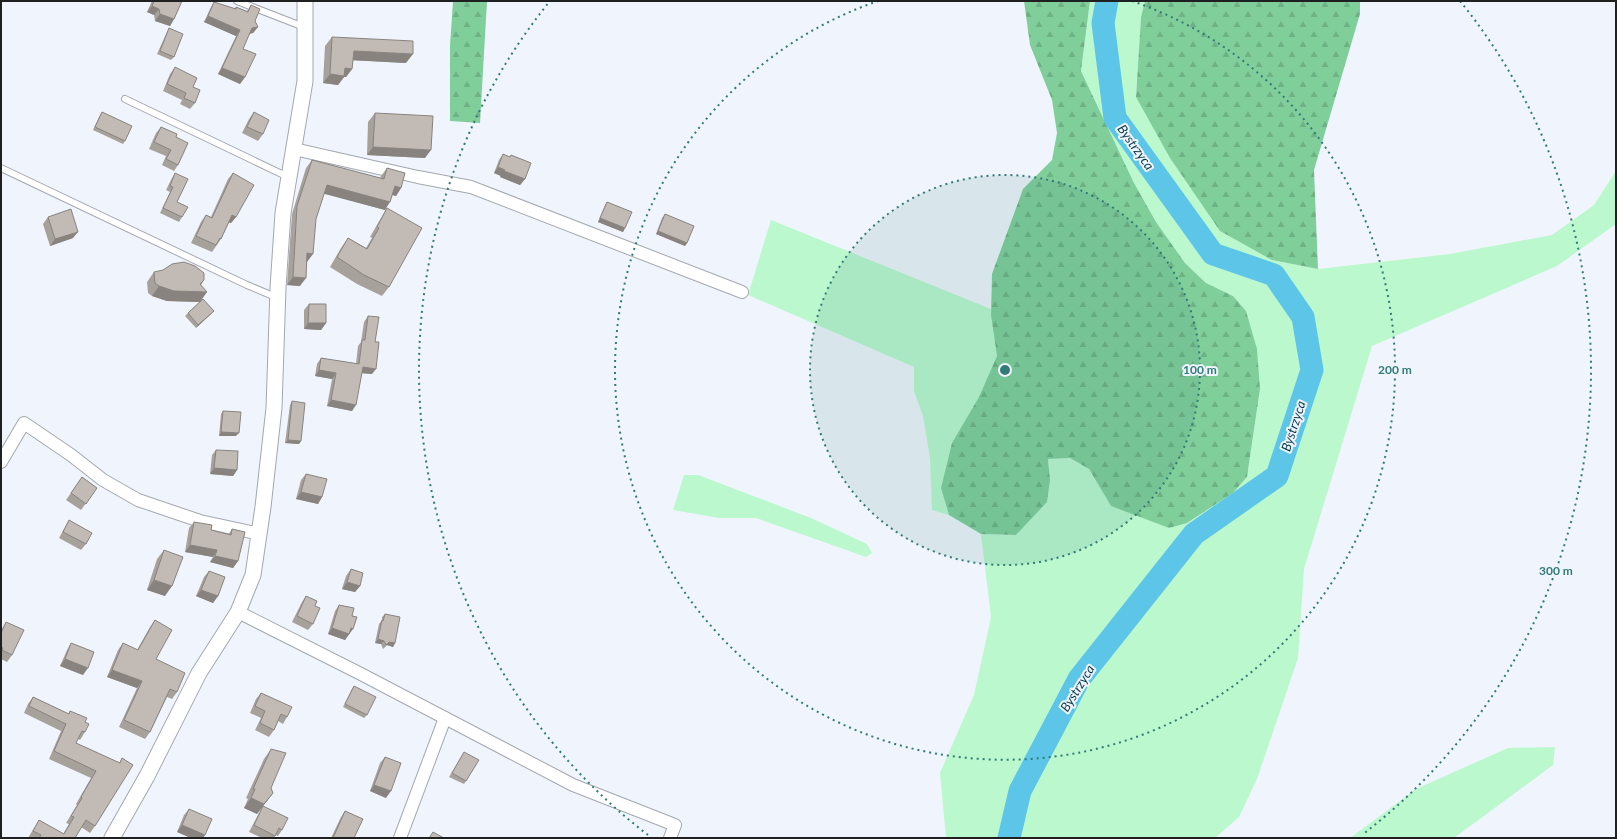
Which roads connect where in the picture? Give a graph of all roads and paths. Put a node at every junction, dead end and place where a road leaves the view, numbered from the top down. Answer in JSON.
{"nodes":[{"id":1,"x":237,"y":1,"type":"edge"},
{"id":2,"x":305,"y":1,"type":"edge"},
{"id":3,"x":306,"y":27,"type":"junction"},
{"id":4,"x":125,"y":99,"type":"dead end"},
{"id":5,"x":294,"y":149,"type":"junction"},
{"id":6,"x":1,"y":168,"type":"edge"},
{"id":7,"x":289,"y":178,"type":"junction"},
{"id":8,"x":742,"y":292,"type":"dead end"},
{"id":9,"x":278,"y":298,"type":"junction"},
{"id":10,"x":1,"y":462,"type":"edge"},
{"id":11,"x":260,"y":534,"type":"junction"},
{"id":12,"x":238,"y":612,"type":"junction"},
{"id":13,"x":445,"y":718,"type":"junction"},
{"id":14,"x":112,"y":838,"type":"edge"},
{"id":15,"x":400,"y":838,"type":"edge"},
{"id":16,"x":670,"y":838,"type":"edge"}],
"edges":[{"from":1,"to":3,"type":"lane"},
{"from":2,"to":3,"type":"street"},
{"from":3,"to":5,"type":"street"},
{"from":4,"to":7,"type":"lane"},
{"from":5,"to":7,"type":"street"},
{"from":5,"to":8,"type":"street"},
{"from":6,"to":9,"type":"lane"},
{"from":7,"to":9,"type":"street"},
{"from":9,"to":11,"type":"street"},
{"from":10,"to":11,"type":"street"},
{"from":11,"to":12,"type":"street"},
{"from":12,"to":13,"type":"street"},
{"from":12,"to":14,"type":"street"},
{"from":13,"to":15,"type":"street"},
{"from":13,"to":16,"type":"street"}]}
